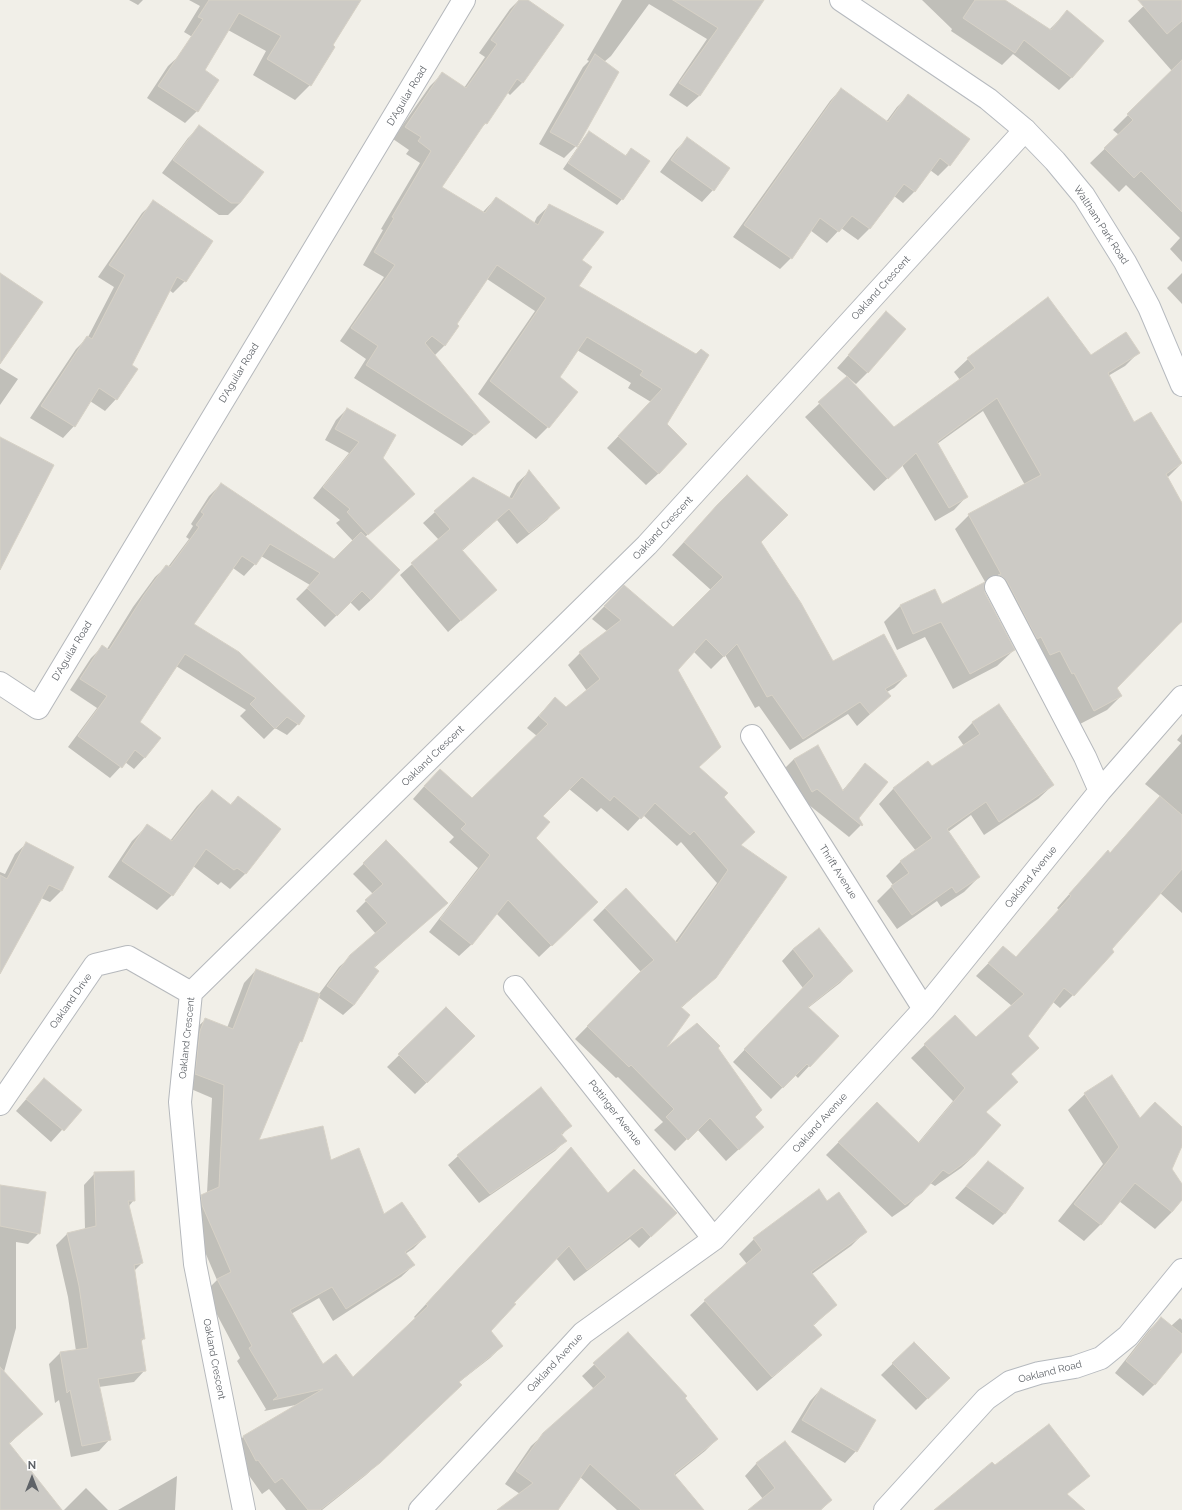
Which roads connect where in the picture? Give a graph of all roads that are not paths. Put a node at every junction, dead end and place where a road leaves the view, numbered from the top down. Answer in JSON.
{"nodes":[{"id":1,"x":464,"y":0,"type":"edge"},
{"id":2,"x":841,"y":0,"type":"edge"},
{"id":3,"x":1024,"y":130,"type":"junction"},
{"id":4,"x":1182,"y":385,"type":"edge"},
{"id":5,"x":996,"y":587,"type":"dead end"},
{"id":6,"x":0,"y":683,"type":"edge"},
{"id":7,"x":1182,"y":696,"type":"edge"},
{"id":8,"x":752,"y":736,"type":"dead end"},
{"id":9,"x":1100,"y":791,"type":"junction"},
{"id":10,"x":515,"y":987,"type":"dead end"},
{"id":11,"x":191,"y":993,"type":"junction"},
{"id":12,"x":924,"y":1009,"type":"junction"},
{"id":13,"x":0,"y":1104,"type":"edge"},
{"id":14,"x":714,"y":1239,"type":"junction"},
{"id":15,"x":1182,"y":1270,"type":"edge"},
{"id":16,"x":244,"y":1510,"type":"edge"},
{"id":17,"x":420,"y":1510,"type":"edge"},
{"id":18,"x":885,"y":1510,"type":"edge"}],
"edges":[{"from":1,"to":6,"type":"street","name":"D'Aguilar Road"},
{"from":2,"to":3,"type":"street","name":"Waltham Park Road"},
{"from":3,"to":4,"type":"street","name":"Waltham Park Road"},
{"from":3,"to":11,"type":"street","name":"Oakland Crescent"},
{"from":5,"to":9,"type":"street"},
{"from":7,"to":9,"type":"street","name":"Oakland Avenue"},
{"from":8,"to":12,"type":"street","name":"Thrift Avenue"},
{"from":9,"to":12,"type":"street","name":"Oakland Avenue"},
{"from":10,"to":14,"type":"street","name":"Pottinger Avenue"},
{"from":11,"to":13,"type":"street","name":"Oakland Drive"},
{"from":11,"to":16,"type":"street","name":"Oakland Crescent"},
{"from":12,"to":14,"type":"street","name":"Oakland Avenue"},
{"from":14,"to":17,"type":"street","name":"Oakland Avenue"},
{"from":15,"to":18,"type":"street","name":"Oakland Road"}]}
